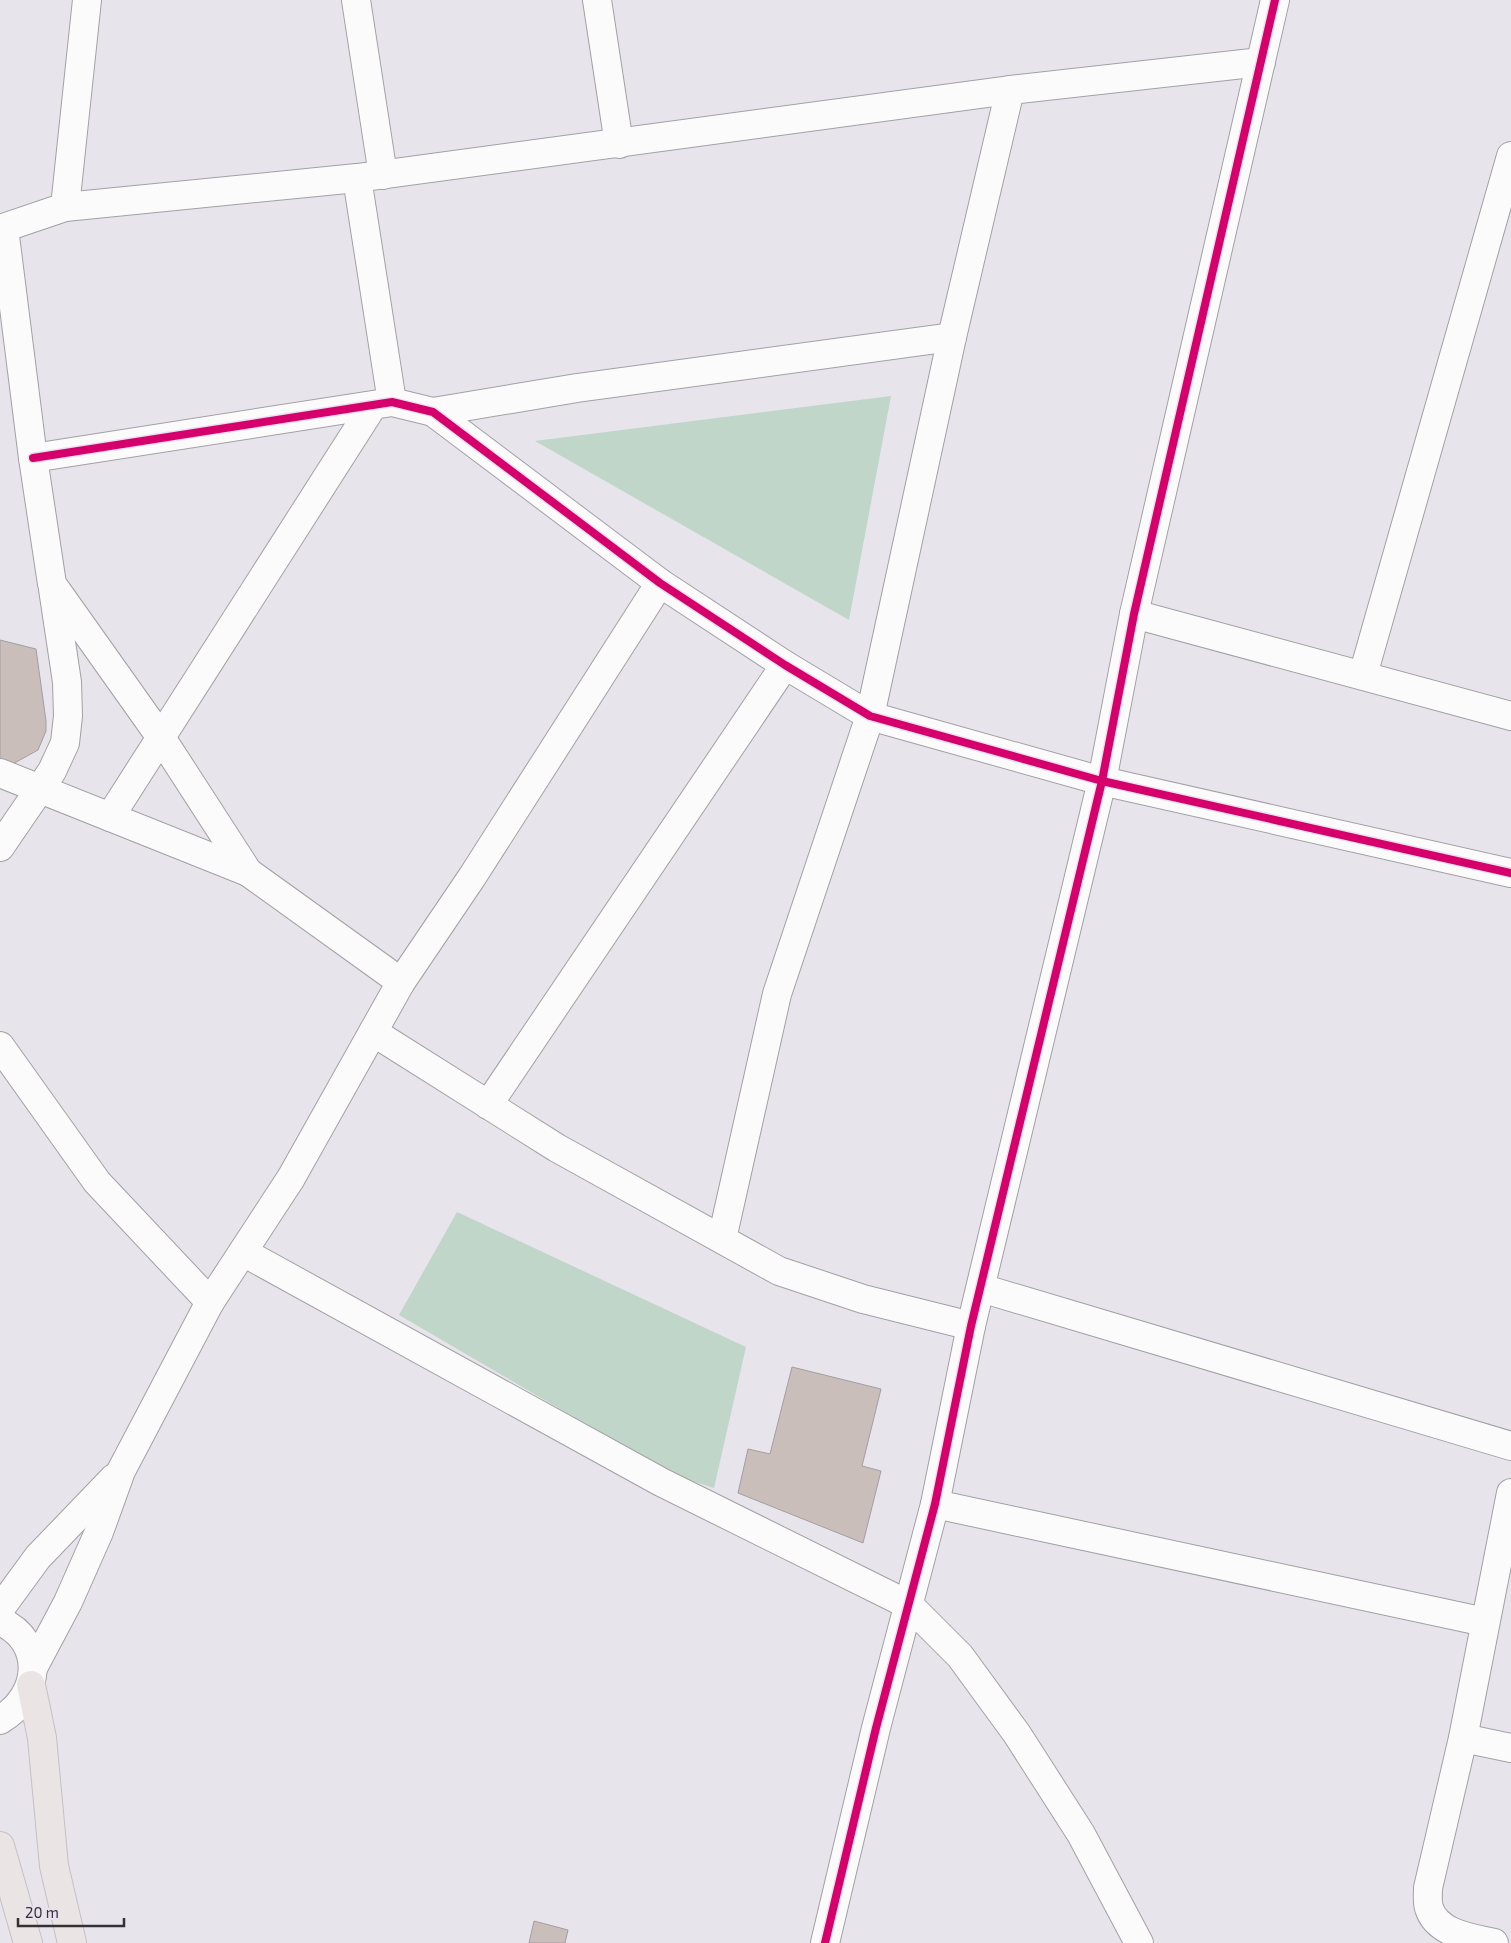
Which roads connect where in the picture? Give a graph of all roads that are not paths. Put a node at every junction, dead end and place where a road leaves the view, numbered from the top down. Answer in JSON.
{"nodes":[{"id":1,"x":87,"y":0,"type":"edge"},
{"id":2,"x":356,"y":0,"type":"edge"},
{"id":3,"x":597,"y":0,"type":"edge"},
{"id":4,"x":1275,"y":0,"type":"edge"},
{"id":5,"x":1262,"y":62,"type":"junction"},
{"id":6,"x":1010,"y":90,"type":"junction"},
{"id":7,"x":619,"y":144,"type":"junction"},
{"id":8,"x":1511,"y":156,"type":"edge"},
{"id":9,"x":370,"y":177,"type":"junction"},
{"id":10,"x":65,"y":207,"type":"junction"},
{"id":11,"x":2,"y":228,"type":"edge"},
{"id":12,"x":952,"y":337,"type":"junction"},
{"id":13,"x":382,"y":405,"type":"junction"},
{"id":14,"x":433,"y":412,"type":"junction"},
{"id":15,"x":33,"y":458,"type":"junction"},
{"id":16,"x":660,"y":583,"type":"junction"},
{"id":17,"x":52,"y":584,"type":"junction"},
{"id":18,"x":1134,"y":614,"type":"junction"},
{"id":19,"x":785,"y":665,"type":"junction"},
{"id":20,"x":1363,"y":675,"type":"junction"},
{"id":21,"x":870,"y":716,"type":"junction"},
{"id":22,"x":1511,"y":716,"type":"edge"},
{"id":23,"x":162,"y":739,"type":"junction"},
{"id":24,"x":0,"y":773,"type":"edge"},
{"id":25,"x":1102,"y":781,"type":"junction"},
{"id":26,"x":39,"y":788,"type":"junction"},
{"id":27,"x":110,"y":817,"type":"junction"},
{"id":28,"x":0,"y":847,"type":"edge"},
{"id":29,"x":248,"y":872,"type":"junction"},
{"id":30,"x":1511,"y":873,"type":"edge"},
{"id":31,"x":401,"y":982,"type":"junction"},
{"id":32,"x":373,"y":1032,"type":"junction"},
{"id":33,"x":0,"y":1046,"type":"edge"},
{"id":34,"x":488,"y":1105,"type":"junction"},
{"id":35,"x":722,"y":1239,"type":"junction"},
{"id":36,"x":243,"y":1252,"type":"junction"},
{"id":37,"x":981,"y":1288,"type":"junction"},
{"id":38,"x":210,"y":1302,"type":"junction"},
{"id":39,"x":971,"y":1326,"type":"junction"},
{"id":40,"x":1511,"y":1446,"type":"edge"},
{"id":41,"x":121,"y":1471,"type":"junction"},
{"id":42,"x":1511,"y":1493,"type":"edge"},
{"id":43,"x":935,"y":1504,"type":"junction"},
{"id":44,"x":1503,"y":1579,"type":"edge"},
{"id":45,"x":909,"y":1604,"type":"junction"},
{"id":46,"x":0,"y":1609,"type":"edge"},
{"id":47,"x":0,"y":1620,"type":"edge"},
{"id":48,"x":1485,"y":1622,"type":"junction"},
{"id":49,"x":32,"y":1676,"type":"junction"},
{"id":50,"x":0,"y":1720,"type":"edge"},
{"id":51,"x":1463,"y":1738,"type":"junction"},
{"id":52,"x":1511,"y":1748,"type":"edge"},
{"id":53,"x":0,"y":1846,"type":"edge"},
{"id":54,"x":28,"y":1943,"type":"edge"},
{"id":55,"x":72,"y":1943,"type":"edge"},
{"id":56,"x":825,"y":1943,"type":"edge"},
{"id":57,"x":1139,"y":1943,"type":"edge"},
{"id":58,"x":1494,"y":1943,"type":"edge"}],
"edges":[{"from":1,"to":10,"type":"street"},
{"from":2,"to":9,"type":"street"},
{"from":3,"to":7,"type":"street"},
{"from":4,"to":5,"type":"street"},
{"from":5,"to":6,"type":"street"},
{"from":5,"to":18,"type":"street"},
{"from":6,"to":7,"type":"street"},
{"from":6,"to":12,"type":"street"},
{"from":7,"to":9,"type":"street"},
{"from":8,"to":20,"type":"street"},
{"from":9,"to":10,"type":"street"},
{"from":9,"to":13,"type":"street"},
{"from":10,"to":11,"type":"street"},
{"from":11,"to":15,"type":"street"},
{"from":12,"to":14,"type":"street"},
{"from":12,"to":21,"type":"street"},
{"from":13,"to":14,"type":"street"},
{"from":13,"to":15,"type":"street"},
{"from":13,"to":23,"type":"street"},
{"from":14,"to":16,"type":"street"},
{"from":15,"to":17,"type":"street"},
{"from":16,"to":19,"type":"street"},
{"from":16,"to":31,"type":"street"},
{"from":17,"to":23,"type":"street"},
{"from":17,"to":26,"type":"street"},
{"from":18,"to":20,"type":"street"},
{"from":18,"to":25,"type":"street"},
{"from":19,"to":21,"type":"street"},
{"from":19,"to":34,"type":"street"},
{"from":20,"to":22,"type":"street"},
{"from":21,"to":25,"type":"street"},
{"from":21,"to":35,"type":"street"},
{"from":23,"to":27,"type":"street"},
{"from":23,"to":29,"type":"street"},
{"from":24,"to":26,"type":"street"},
{"from":25,"to":30,"type":"street"},
{"from":25,"to":37,"type":"street"},
{"from":26,"to":27,"type":"street"},
{"from":26,"to":28,"type":"street"},
{"from":27,"to":29,"type":"street"},
{"from":29,"to":31,"type":"street"},
{"from":31,"to":32,"type":"street"},
{"from":32,"to":34,"type":"street"},
{"from":32,"to":36,"type":"street"},
{"from":33,"to":38,"type":"street"},
{"from":34,"to":35,"type":"street"},
{"from":35,"to":39,"type":"street"},
{"from":36,"to":38,"type":"street"},
{"from":36,"to":45,"type":"street"},
{"from":37,"to":39,"type":"street"},
{"from":37,"to":40,"type":"street"},
{"from":38,"to":41,"type":"street"},
{"from":39,"to":43,"type":"street"},
{"from":41,"to":46,"type":"street"},
{"from":41,"to":49,"type":"street"},
{"from":42,"to":44,"type":"street"},
{"from":43,"to":45,"type":"street"},
{"from":43,"to":48,"type":"street"},
{"from":44,"to":48,"type":"street"},
{"from":45,"to":56,"type":"street"},
{"from":45,"to":57,"type":"street"},
{"from":47,"to":49,"type":"street"},
{"from":48,"to":51,"type":"street"},
{"from":49,"to":50,"type":"street"},
{"from":49,"to":55,"type":"main road"},
{"from":51,"to":52,"type":"street"},
{"from":51,"to":58,"type":"street"},
{"from":53,"to":54,"type":"main road"}]}
